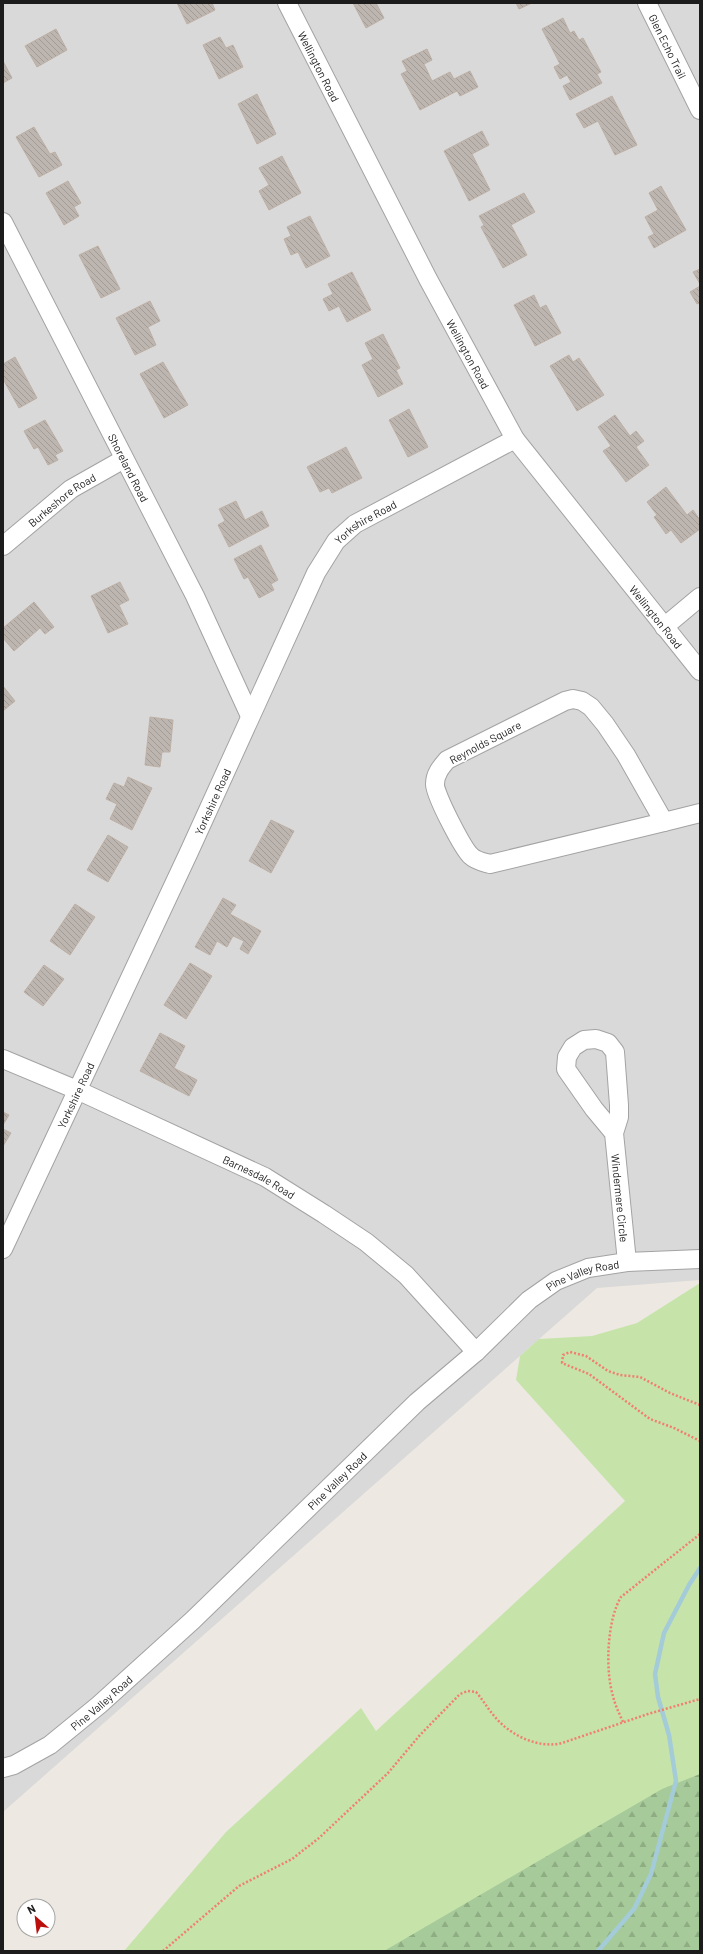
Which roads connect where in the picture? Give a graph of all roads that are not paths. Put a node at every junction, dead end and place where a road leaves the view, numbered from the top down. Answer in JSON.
{"nodes":[{"id":1,"x":287,"y":3,"type":"edge"},
{"id":2,"x":647,"y":3,"type":"edge"},
{"id":3,"x":700,"y":110,"type":"edge"},
{"id":4,"x":3,"y":222,"type":"edge"},
{"id":5,"x":514,"y":439,"type":"junction"},
{"id":6,"x":124,"y":458,"type":"junction"},
{"id":7,"x":3,"y":546,"type":"edge"},
{"id":8,"x":700,"y":597,"type":"edge"},
{"id":9,"x":664,"y":627,"type":"junction"},
{"id":10,"x":700,"y":672,"type":"edge"},
{"id":11,"x":250,"y":716,"type":"junction"},
{"id":12,"x":700,"y":813,"type":"edge"},
{"id":13,"x":664,"y":822,"type":"junction"},
{"id":14,"x":3,"y":1058,"type":"edge"},
{"id":15,"x":77,"y":1090,"type":"junction"},
{"id":16,"x":614,"y":1133,"type":"junction"},
{"id":17,"x":3,"y":1249,"type":"edge"},
{"id":18,"x":700,"y":1259,"type":"edge"},
{"id":19,"x":627,"y":1262,"type":"junction"},
{"id":20,"x":476,"y":1352,"type":"junction"},
{"id":21,"x":3,"y":1768,"type":"edge"}],
"edges":[{"from":1,"to":5,"type":"street","name":"Wellington Road"},
{"from":2,"to":3,"type":"street","name":"Glen Echo Trail"},
{"from":4,"to":6,"type":"street","name":"Shoreland Road"},
{"from":5,"to":9,"type":"street","name":"Wellington Road"},
{"from":5,"to":11,"type":"street","name":"Yorkshire Road"},
{"from":6,"to":7,"type":"street","name":"Burkeshore Road"},
{"from":6,"to":11,"type":"street","name":"Shoreland Road"},
{"from":8,"to":9,"type":"street"},
{"from":9,"to":10,"type":"street","name":"Wellington Road"},
{"from":11,"to":15,"type":"street","name":"Yorkshire Road"},
{"from":12,"to":13,"type":"street","name":"Reynolds Square"},
{"from":13,"to":13,"type":"street","name":"Reynolds Square"},
{"from":14,"to":15,"type":"street","name":"Barnesdale Road"},
{"from":15,"to":17,"type":"street","name":"Yorkshire Road"},
{"from":15,"to":20,"type":"street","name":"Barnesdale Road"},
{"from":16,"to":16,"type":"street","name":"Windermere Circle"},
{"from":16,"to":19,"type":"street","name":"Windermere Circle"},
{"from":18,"to":19,"type":"street","name":"Pine Valley Road"},
{"from":19,"to":20,"type":"street","name":"Pine Valley Road"},
{"from":20,"to":21,"type":"street","name":"Pine Valley Road"}]}
